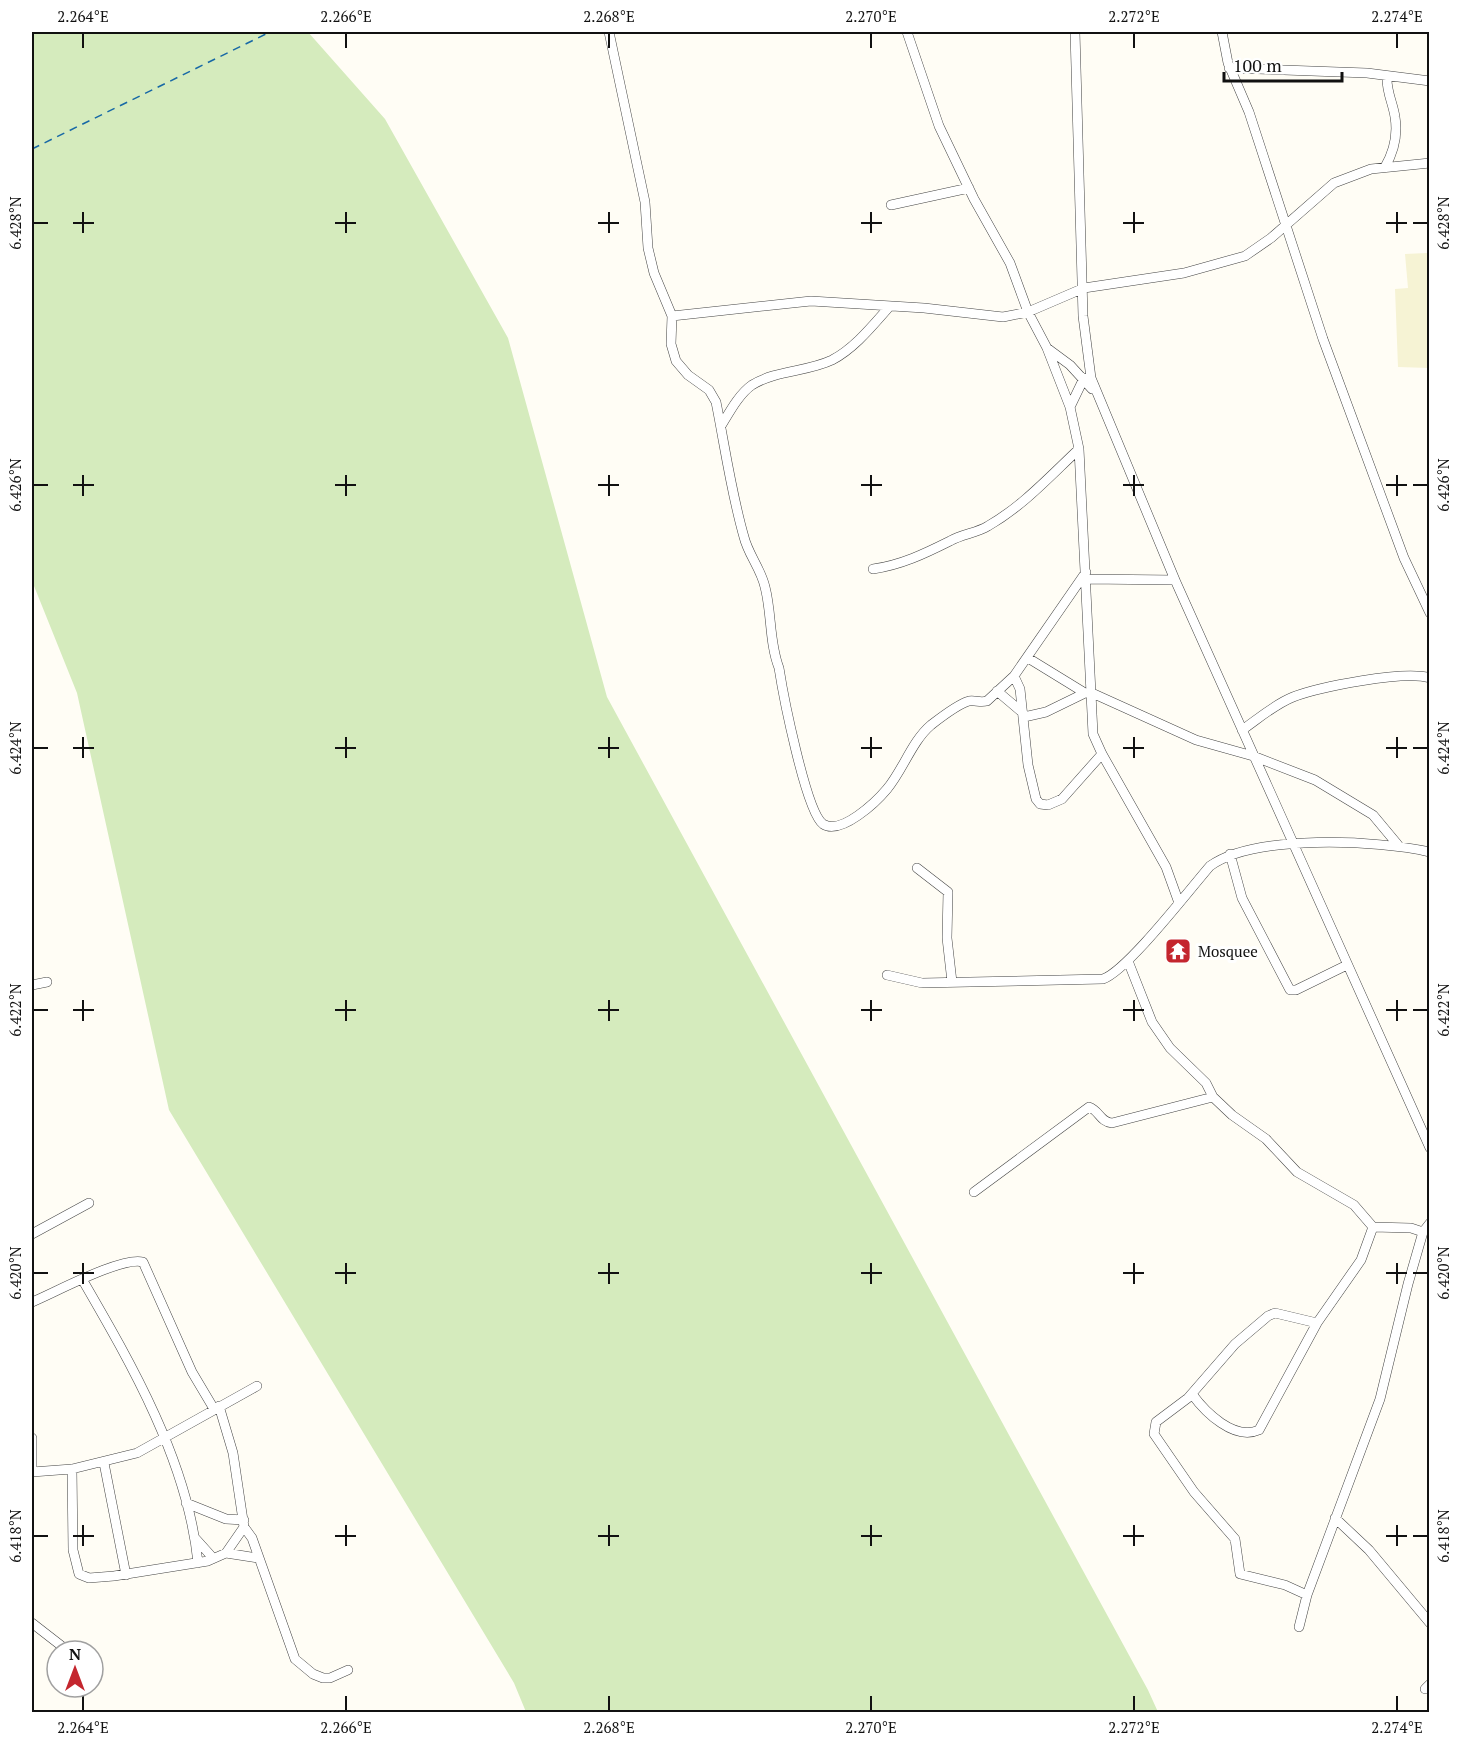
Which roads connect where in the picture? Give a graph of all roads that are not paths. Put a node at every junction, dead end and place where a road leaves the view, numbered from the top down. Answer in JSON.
{"nodes":[{"id":1,"x":609,"y":32,"type":"edge"},
{"id":2,"x":907,"y":32,"type":"edge"},
{"id":3,"x":1075,"y":32,"type":"edge"},
{"id":4,"x":1222,"y":32,"type":"edge"},
{"id":5,"x":1229,"y":68,"type":"junction"},
{"id":6,"x":1387,"y":76,"type":"junction"},
{"id":7,"x":1430,"y":81,"type":"edge"},
{"id":8,"x":1430,"y":163,"type":"edge"},
{"id":9,"x":1385,"y":168,"type":"junction"},
{"id":10,"x":969,"y":188,"type":"junction"},
{"id":11,"x":891,"y":205,"type":"dead end"},
{"id":12,"x":1286,"y":226,"type":"junction"},
{"id":13,"x":1084,"y":288,"type":"junction"},
{"id":14,"x":890,"y":306,"type":"junction"},
{"id":15,"x":1028,"y":312,"type":"junction"},
{"id":16,"x":672,"y":316,"type":"junction"},
{"id":17,"x":1047,"y":348,"type":"junction"},
{"id":18,"x":1084,"y":378,"type":"junction"},
{"id":19,"x":1099,"y":398,"type":"junction"},
{"id":20,"x":1070,"y":407,"type":"junction"},
{"id":21,"x":721,"y":426,"type":"junction"},
{"id":22,"x":1079,"y":449,"type":"junction"},
{"id":23,"x":873,"y":569,"type":"dead end"},
{"id":24,"x":1086,"y":576,"type":"junction"},
{"id":25,"x":1175,"y":580,"type":"junction"},
{"id":26,"x":1430,"y":613,"type":"edge"},
{"id":27,"x":1028,"y":658,"type":"junction"},
{"id":28,"x":1014,"y":676,"type":"junction"},
{"id":29,"x":1430,"y":678,"type":"edge"},
{"id":30,"x":998,"y":691,"type":"junction"},
{"id":31,"x":1088,"y":693,"type":"junction"},
{"id":32,"x":1023,"y":715,"type":"junction"},
{"id":33,"x":1242,"y":730,"type":"junction"},
{"id":34,"x":1101,"y":754,"type":"junction"},
{"id":35,"x":1253,"y":756,"type":"junction"},
{"id":36,"x":1398,"y":844,"type":"junction"},
{"id":37,"x":1293,"y":846,"type":"junction"},
{"id":38,"x":1430,"y":852,"type":"edge"},
{"id":39,"x":1230,"y":854,"type":"junction"},
{"id":40,"x":917,"y":868,"type":"dead end"},
{"id":41,"x":1179,"y":903,"type":"junction"},
{"id":42,"x":1128,"y":961,"type":"junction"},
{"id":43,"x":1347,"y":965,"type":"junction"},
{"id":44,"x":887,"y":975,"type":"dead end"},
{"id":45,"x":48,"y":982,"type":"dead end"},
{"id":46,"x":952,"y":982,"type":"junction"},
{"id":47,"x":32,"y":985,"type":"edge"},
{"id":48,"x":1213,"y":1096,"type":"junction"},
{"id":49,"x":1430,"y":1148,"type":"edge"},
{"id":50,"x":974,"y":1192,"type":"dead end"},
{"id":51,"x":89,"y":1203,"type":"dead end"},
{"id":52,"x":1430,"y":1223,"type":"edge"},
{"id":53,"x":1373,"y":1227,"type":"junction"},
{"id":54,"x":1423,"y":1232,"type":"junction"},
{"id":55,"x":32,"y":1234,"type":"edge"},
{"id":56,"x":82,"y":1279,"type":"junction"},
{"id":57,"x":32,"y":1302,"type":"edge"},
{"id":58,"x":1317,"y":1323,"type":"junction"},
{"id":59,"x":257,"y":1386,"type":"dead end"},
{"id":60,"x":1191,"y":1394,"type":"junction"},
{"id":61,"x":217,"y":1408,"type":"junction"},
{"id":62,"x":165,"y":1437,"type":"junction"},
{"id":63,"x":32,"y":1438,"type":"edge"},
{"id":64,"x":104,"y":1463,"type":"junction"},
{"id":65,"x":72,"y":1470,"type":"junction"},
{"id":66,"x":32,"y":1472,"type":"edge"},
{"id":67,"x":186,"y":1503,"type":"junction"},
{"id":68,"x":1335,"y":1518,"type":"junction"},
{"id":69,"x":244,"y":1523,"type":"junction"},
{"id":70,"x":195,"y":1538,"type":"junction"},
{"id":71,"x":226,"y":1553,"type":"junction"},
{"id":72,"x":213,"y":1558,"type":"junction"},
{"id":73,"x":258,"y":1558,"type":"junction"},
{"id":74,"x":198,"y":1563,"type":"junction"},
{"id":75,"x":126,"y":1575,"type":"junction"},
{"id":76,"x":1307,"y":1595,"type":"junction"},
{"id":77,"x":32,"y":1623,"type":"edge"},
{"id":78,"x":1430,"y":1623,"type":"edge"},
{"id":79,"x":1299,"y":1627,"type":"dead end"},
{"id":80,"x":53,"y":1639,"type":"edge"},
{"id":81,"x":348,"y":1670,"type":"dead end"}],
"edges":[{"from":1,"to":16,"type":"street"},
{"from":2,"to":10,"type":"street"},
{"from":3,"to":13,"type":"street"},
{"from":4,"to":5,"type":"street"},
{"from":5,"to":6,"type":"street"},
{"from":5,"to":12,"type":"street"},
{"from":6,"to":7,"type":"street"},
{"from":6,"to":9,"type":"street"},
{"from":8,"to":9,"type":"street"},
{"from":9,"to":12,"type":"street"},
{"from":10,"to":11,"type":"street"},
{"from":10,"to":15,"type":"street"},
{"from":12,"to":13,"type":"street"},
{"from":12,"to":26,"type":"street"},
{"from":13,"to":15,"type":"street"},
{"from":13,"to":19,"type":"street"},
{"from":14,"to":15,"type":"street"},
{"from":14,"to":16,"type":"street"},
{"from":14,"to":21,"type":"street"},
{"from":15,"to":17,"type":"street"},
{"from":16,"to":21,"type":"street"},
{"from":17,"to":18,"type":"street"},
{"from":17,"to":20,"type":"street"},
{"from":18,"to":19,"type":"street"},
{"from":18,"to":20,"type":"street"},
{"from":19,"to":25,"type":"street"},
{"from":20,"to":22,"type":"street"},
{"from":21,"to":30,"type":"street"},
{"from":22,"to":23,"type":"street"},
{"from":22,"to":24,"type":"street"},
{"from":24,"to":25,"type":"street"},
{"from":24,"to":27,"type":"street"},
{"from":24,"to":31,"type":"street"},
{"from":25,"to":33,"type":"street"},
{"from":27,"to":28,"type":"street"},
{"from":27,"to":31,"type":"street"},
{"from":28,"to":30,"type":"street"},
{"from":28,"to":32,"type":"street"},
{"from":29,"to":33,"type":"street"},
{"from":30,"to":32,"type":"street"},
{"from":31,"to":32,"type":"street"},
{"from":31,"to":34,"type":"street"},
{"from":31,"to":35,"type":"street"},
{"from":32,"to":34,"type":"street"},
{"from":33,"to":35,"type":"street"},
{"from":34,"to":41,"type":"street"},
{"from":35,"to":36,"type":"street"},
{"from":35,"to":37,"type":"street"},
{"from":36,"to":37,"type":"street"},
{"from":36,"to":38,"type":"street"},
{"from":37,"to":39,"type":"street"},
{"from":37,"to":43,"type":"street"},
{"from":39,"to":41,"type":"street"},
{"from":39,"to":43,"type":"street"},
{"from":40,"to":46,"type":"street"},
{"from":41,"to":42,"type":"street"},
{"from":42,"to":46,"type":"street"},
{"from":42,"to":48,"type":"street"},
{"from":43,"to":49,"type":"street"},
{"from":44,"to":46,"type":"street"},
{"from":45,"to":47,"type":"street"},
{"from":48,"to":50,"type":"street"},
{"from":48,"to":53,"type":"street"},
{"from":51,"to":55,"type":"street"},
{"from":52,"to":54,"type":"street"},
{"from":53,"to":54,"type":"street"},
{"from":53,"to":58,"type":"street"},
{"from":54,"to":68,"type":"street"},
{"from":56,"to":57,"type":"street"},
{"from":56,"to":61,"type":"street"},
{"from":56,"to":62,"type":"street"},
{"from":58,"to":60,"type":"street"},
{"from":58,"to":60,"type":"street"},
{"from":59,"to":61,"type":"street"},
{"from":60,"to":76,"type":"street"},
{"from":61,"to":62,"type":"street"},
{"from":61,"to":69,"type":"street"},
{"from":62,"to":64,"type":"street"},
{"from":62,"to":67,"type":"street"},
{"from":63,"to":66,"type":"street"},
{"from":64,"to":65,"type":"street"},
{"from":64,"to":75,"type":"street"},
{"from":65,"to":66,"type":"street"},
{"from":65,"to":75,"type":"street"},
{"from":67,"to":69,"type":"street"},
{"from":67,"to":70,"type":"street"},
{"from":68,"to":76,"type":"street"},
{"from":68,"to":78,"type":"street"},
{"from":69,"to":71,"type":"street"},
{"from":69,"to":73,"type":"street"},
{"from":70,"to":72,"type":"street"},
{"from":70,"to":74,"type":"street"},
{"from":71,"to":72,"type":"street"},
{"from":71,"to":73,"type":"street"},
{"from":72,"to":74,"type":"street"},
{"from":73,"to":81,"type":"street"},
{"from":74,"to":75,"type":"street"},
{"from":76,"to":79,"type":"street"},
{"from":77,"to":80,"type":"street"}]}
